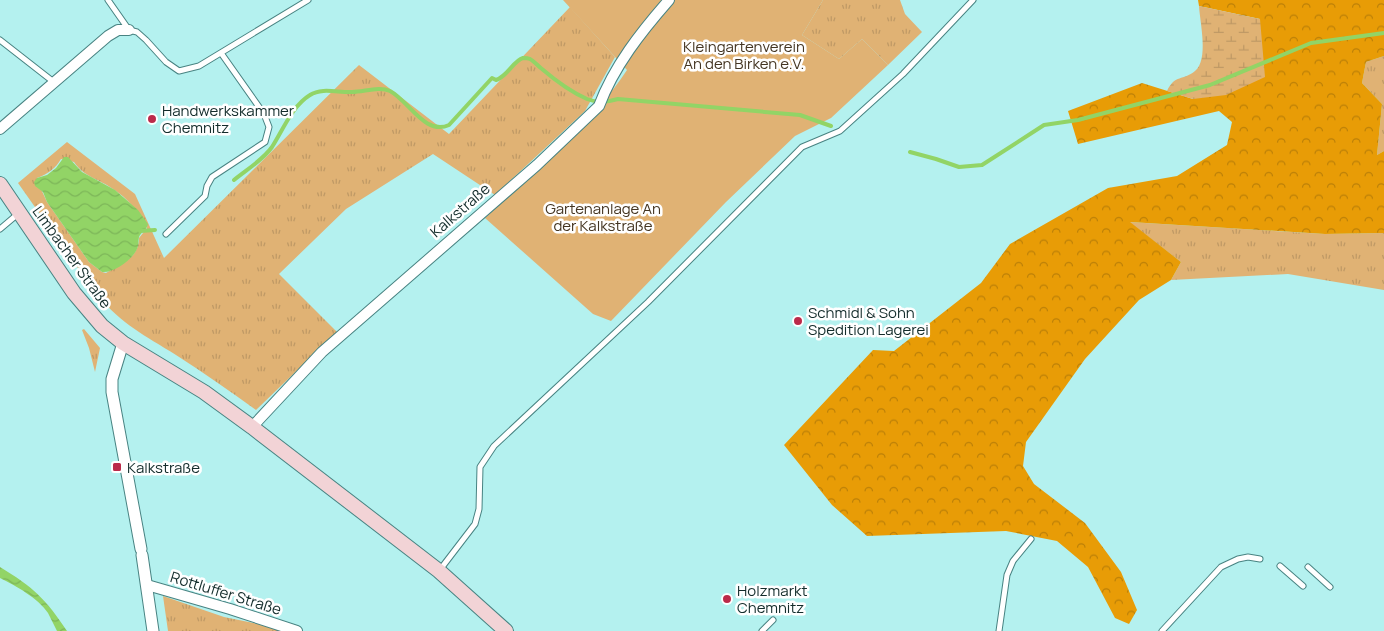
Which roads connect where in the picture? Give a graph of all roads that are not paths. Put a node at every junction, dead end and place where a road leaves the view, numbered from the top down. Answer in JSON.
{"nodes":[{"id":1,"x":108,"y":0,"type":"edge"},
{"id":2,"x":308,"y":0,"type":"edge"},
{"id":3,"x":669,"y":0,"type":"edge"},
{"id":4,"x":974,"y":0,"type":"edge"},
{"id":5,"x":129,"y":30,"type":"junction"},
{"id":6,"x":0,"y":40,"type":"edge"},
{"id":7,"x":221,"y":53,"type":"junction"},
{"id":8,"x":54,"y":82,"type":"junction"},
{"id":9,"x":0,"y":129,"type":"edge"},
{"id":10,"x":0,"y":184,"type":"edge"},
{"id":11,"x":20,"y":212,"type":"junction"},
{"id":12,"x":0,"y":228,"type":"edge"},
{"id":13,"x":166,"y":234,"type":"dead end"},
{"id":14,"x":123,"y":343,"type":"junction"},
{"id":15,"x":252,"y":427,"type":"junction"},
{"id":16,"x":1030,"y":539,"type":"dead end"},
{"id":17,"x":1260,"y":559,"type":"dead end"},
{"id":18,"x":1280,"y":566,"type":"dead end"},
{"id":19,"x":1308,"y":567,"type":"dead end"},
{"id":20,"x":439,"y":571,"type":"junction"},
{"id":21,"x":147,"y":584,"type":"junction"},
{"id":22,"x":1303,"y":586,"type":"dead end"},
{"id":23,"x":1330,"y":587,"type":"dead end"},
{"id":24,"x":772,"y":620,"type":"dead end"},
{"id":25,"x":153,"y":631,"type":"edge"},
{"id":26,"x":297,"y":631,"type":"edge"},
{"id":27,"x":506,"y":631,"type":"edge"},
{"id":28,"x":762,"y":631,"type":"edge"},
{"id":29,"x":999,"y":631,"type":"edge"},
{"id":30,"x":1162,"y":631,"type":"edge"}],
"edges":[{"from":1,"to":5,"type":"lane"},
{"from":2,"to":7,"type":"lane"},
{"from":3,"to":15,"type":"street","name":"Kalkstraße"},
{"from":4,"to":20,"type":"lane"},
{"from":5,"to":7,"type":"lane"},
{"from":5,"to":8,"type":"street"},
{"from":6,"to":8,"type":"lane"},
{"from":7,"to":13,"type":"lane"},
{"from":8,"to":9,"type":"street"},
{"from":10,"to":11,"type":"main road","name":"Limbacher Straße"},
{"from":11,"to":12,"type":"lane"},
{"from":11,"to":14,"type":"main road","name":"Limbacher Straße"},
{"from":14,"to":15,"type":"main road"},
{"from":14,"to":21,"type":"street"},
{"from":15,"to":20,"type":"main road"},
{"from":16,"to":29,"type":"lane"},
{"from":17,"to":30,"type":"lane"},
{"from":18,"to":22,"type":"lane"},
{"from":19,"to":23,"type":"lane"},
{"from":20,"to":27,"type":"main road"},
{"from":21,"to":25,"type":"street"},
{"from":21,"to":26,"type":"street","name":"Rottluffer Straße"},
{"from":24,"to":28,"type":"lane"}]}
